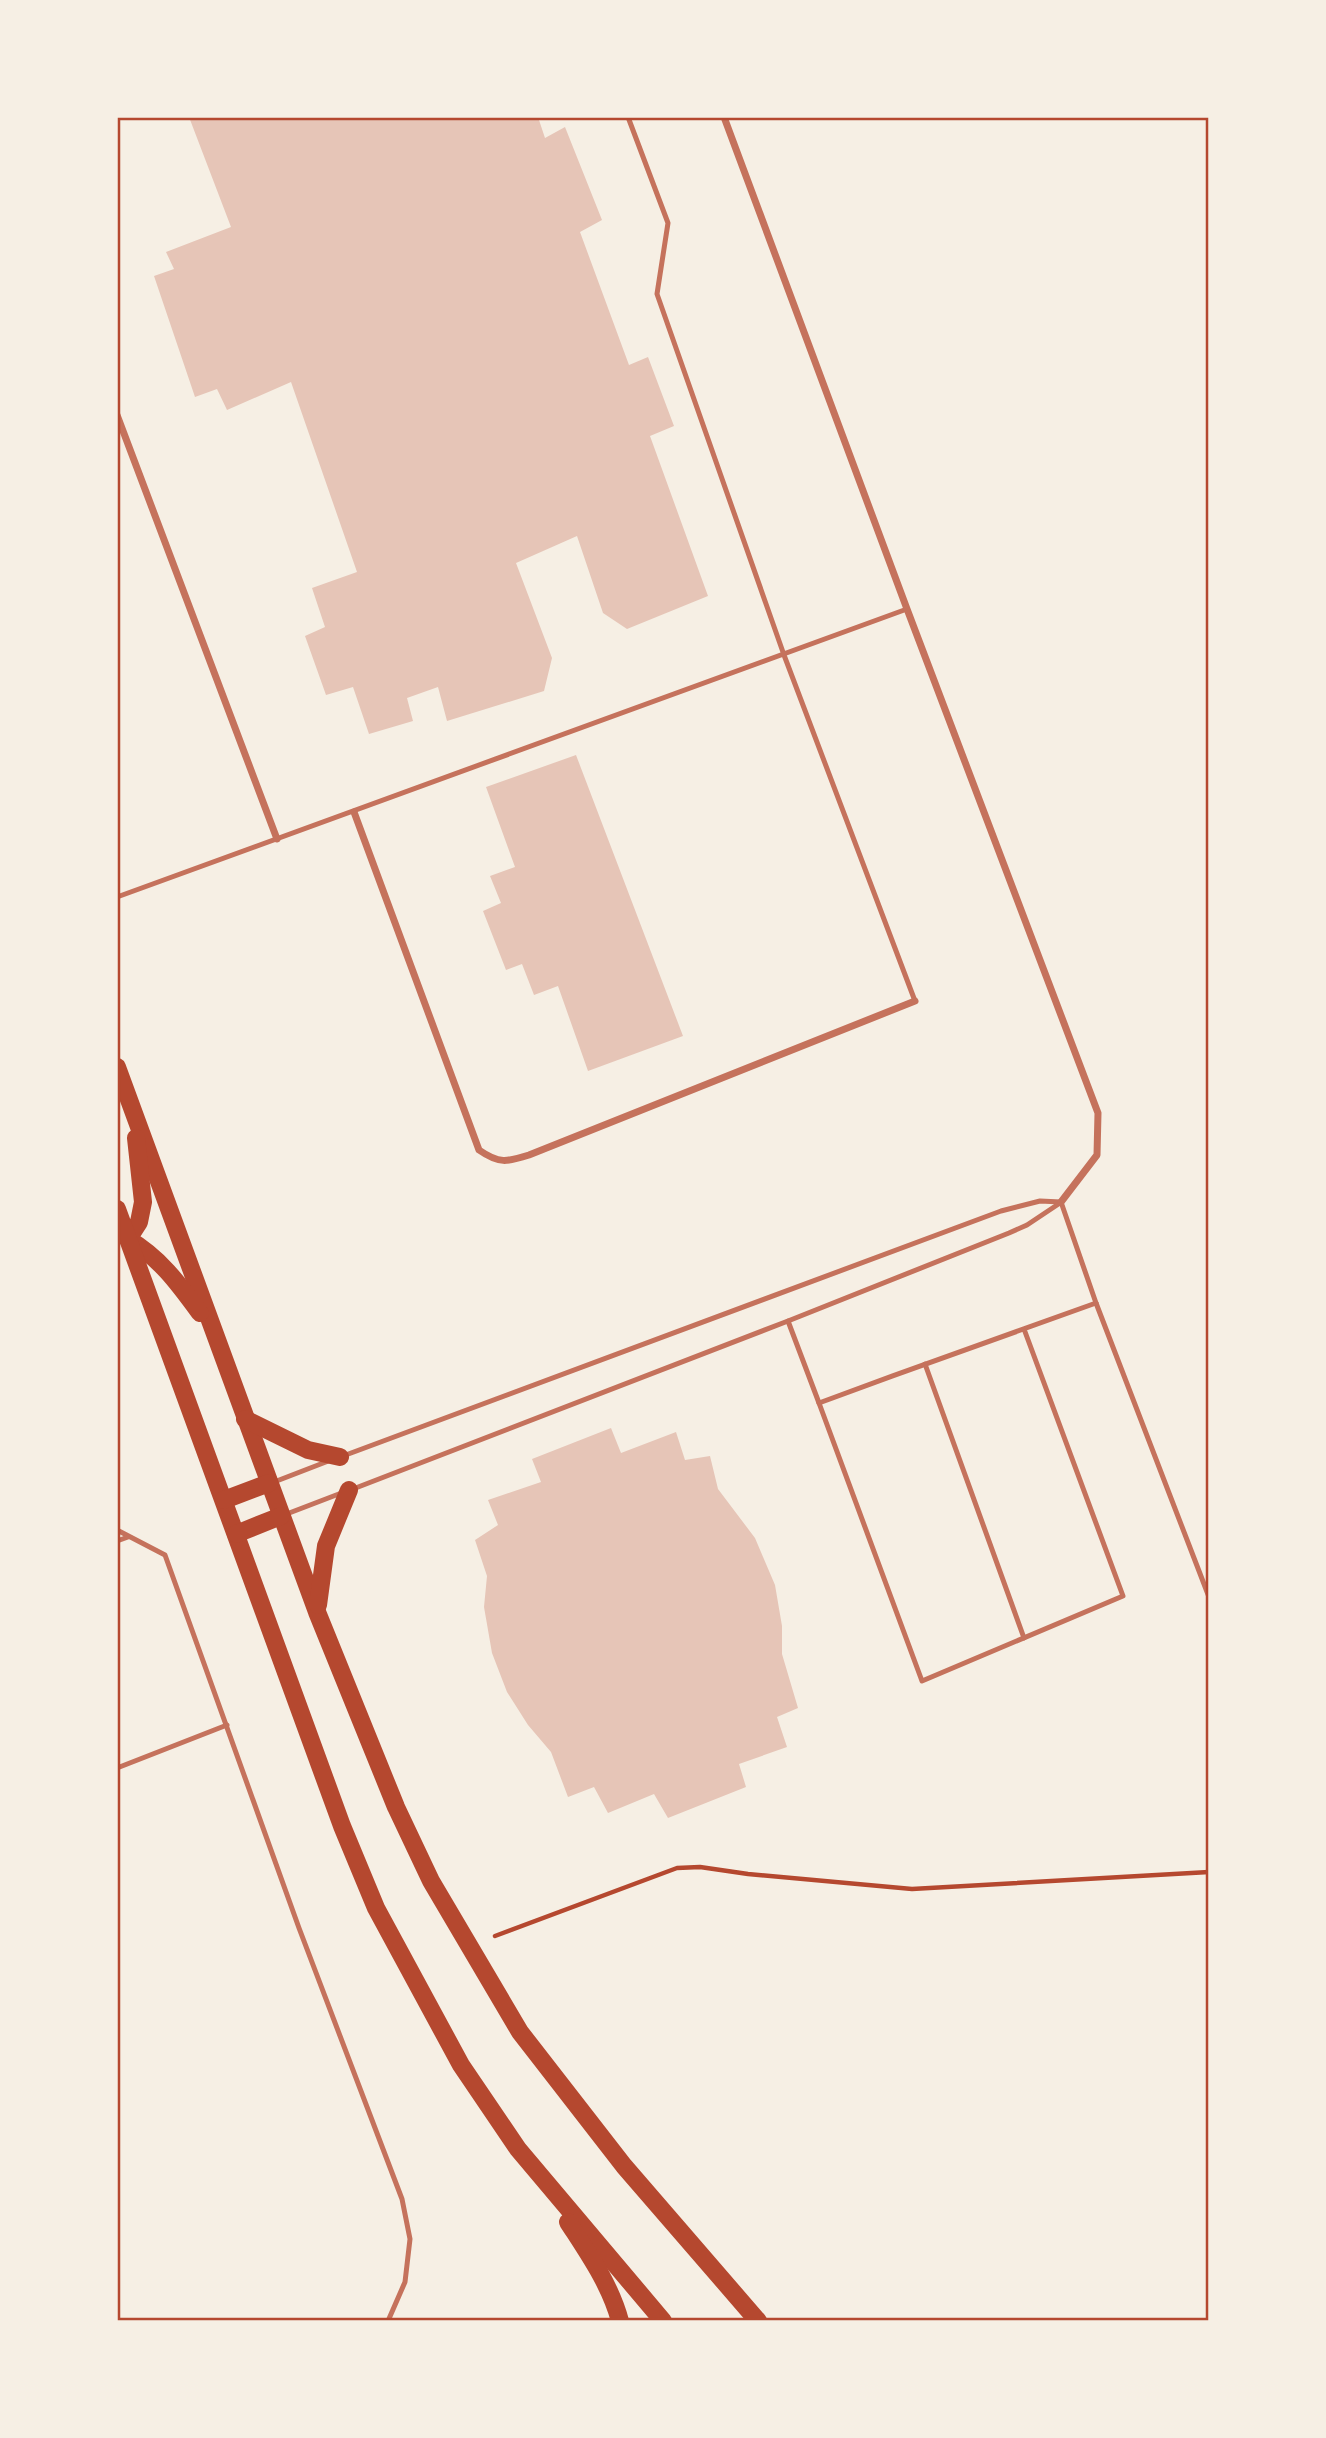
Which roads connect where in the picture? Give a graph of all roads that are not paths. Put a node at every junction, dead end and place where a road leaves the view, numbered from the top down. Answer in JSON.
{"nodes":[{"id":1,"x":628,"y":117,"type":"edge"},
{"id":2,"x":724,"y":117,"type":"edge"},
{"id":3,"x":117,"y":415,"type":"edge"},
{"id":4,"x":907,"y":609,"type":"junction"},
{"id":5,"x":783,"y":655,"type":"junction"},
{"id":6,"x":354,"y":812,"type":"junction"},
{"id":7,"x":277,"y":839,"type":"junction"},
{"id":8,"x":117,"y":898,"type":"edge"},
{"id":9,"x":915,"y":1001,"type":"joint"},
{"id":10,"x":117,"y":1067,"type":"edge"},
{"id":11,"x":133,"y":1110,"type":"junction"},
{"id":12,"x":1061,"y":1202,"type":"junction"},
{"id":13,"x":117,"y":1209,"type":"edge"},
{"id":14,"x":122,"y":1241,"type":"edge"},
{"id":15,"x":1096,"y":1303,"type":"junction"},
{"id":16,"x":788,"y":1321,"type":"junction"},
{"id":17,"x":1024,"y":1329,"type":"junction"},
{"id":18,"x":214,"y":1333,"type":"junction"},
{"id":19,"x":925,"y":1364,"type":"junction"},
{"id":20,"x":819,"y":1403,"type":"junction"},
{"id":21,"x":246,"y":1419,"type":"junction"},
{"id":22,"x":340,"y":1457,"type":"junction"},
{"id":23,"x":270,"y":1483,"type":"junction"},
{"id":24,"x":349,"y":1490,"type":"junction"},
{"id":25,"x":224,"y":1500,"type":"junction"},
{"id":26,"x":281,"y":1516,"type":"junction"},
{"id":27,"x":117,"y":1530,"type":"edge"},
{"id":28,"x":236,"y":1534,"type":"junction"},
{"id":29,"x":128,"y":1537,"type":"junction"},
{"id":30,"x":117,"y":1541,"type":"edge"},
{"id":31,"x":1209,"y":1597,"type":"edge"},
{"id":32,"x":317,"y":1612,"type":"junction"},
{"id":33,"x":1024,"y":1638,"type":"junction"},
{"id":34,"x":227,"y":1725,"type":"junction"},
{"id":35,"x":117,"y":1768,"type":"edge"},
{"id":36,"x":518,"y":2149,"type":"junction"},
{"id":37,"x":387,"y":2321,"type":"edge"},
{"id":38,"x":620,"y":2321,"type":"edge"},
{"id":39,"x":663,"y":2321,"type":"edge"},
{"id":40,"x":758,"y":2321,"type":"edge"}],
"edges":[{"from":1,"to":5,"type":"lane"},
{"from":2,"to":4,"type":"street"},
{"from":3,"to":7,"type":"street"},
{"from":4,"to":5,"type":"lane"},
{"from":4,"to":12,"type":"street"},
{"from":5,"to":6,"type":"lane"},
{"from":5,"to":9,"type":"lane"},
{"from":6,"to":7,"type":"lane"},
{"from":6,"to":9,"type":"street"},
{"from":7,"to":8,"type":"lane"},
{"from":10,"to":11,"type":"main road"},
{"from":11,"to":14,"type":"main road"},
{"from":11,"to":18,"type":"main road"},
{"from":12,"to":15,"type":"lane"},
{"from":12,"to":16,"type":"lane"},
{"from":12,"to":22,"type":"lane"},
{"from":13,"to":14,"type":"main road"},
{"from":14,"to":18,"type":"main road"},
{"from":14,"to":25,"type":"main road"},
{"from":15,"to":17,"type":"lane"},
{"from":15,"to":31,"type":"lane"},
{"from":16,"to":20,"type":"lane"},
{"from":16,"to":24,"type":"lane"},
{"from":17,"to":19,"type":"lane"},
{"from":17,"to":33,"type":"lane"},
{"from":18,"to":21,"type":"main road"},
{"from":19,"to":20,"type":"lane"},
{"from":19,"to":33,"type":"lane"},
{"from":20,"to":33,"type":"lane"},
{"from":21,"to":22,"type":"main road"},
{"from":21,"to":23,"type":"main road"},
{"from":22,"to":23,"type":"lane"},
{"from":23,"to":25,"type":"main road"},
{"from":23,"to":26,"type":"main road"},
{"from":24,"to":26,"type":"lane"},
{"from":24,"to":32,"type":"main road"},
{"from":25,"to":28,"type":"main road"},
{"from":26,"to":28,"type":"main road"},
{"from":26,"to":32,"type":"main road"},
{"from":27,"to":29,"type":"lane"},
{"from":28,"to":36,"type":"main road"},
{"from":29,"to":30,"type":"lane"},
{"from":29,"to":34,"type":"lane"},
{"from":32,"to":40,"type":"main road"},
{"from":34,"to":35,"type":"lane"},
{"from":34,"to":37,"type":"lane"},
{"from":36,"to":38,"type":"main road"},
{"from":36,"to":39,"type":"main road"}]}
